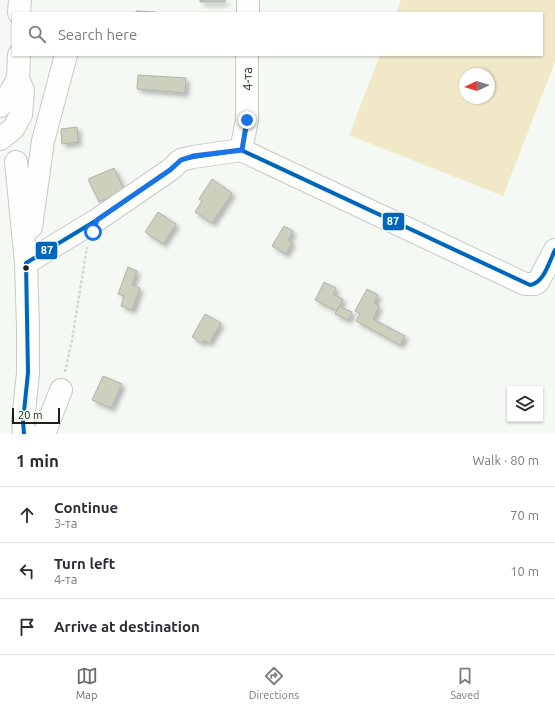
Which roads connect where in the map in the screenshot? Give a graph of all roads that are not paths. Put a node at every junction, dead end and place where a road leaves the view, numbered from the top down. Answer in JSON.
{"nodes":[{"id":1,"x":20,"y":0,"type":"edge"},
{"id":2,"x":248,"y":0,"type":"edge"},
{"id":3,"x":19,"y":12,"type":"edge"},
{"id":4,"x":248,"y":12,"type":"edge"},
{"id":5,"x":19,"y":56,"type":"edge"},
{"id":6,"x":66,"y":56,"type":"edge"},
{"id":7,"x":247,"y":56,"type":"edge"},
{"id":8,"x":18,"y":79,"type":"junction"},
{"id":9,"x":0,"y":106,"type":"edge"},
{"id":10,"x":0,"y":139,"type":"edge"},
{"id":11,"x":242,"y":150,"type":"junction"},
{"id":12,"x":16,"y":162,"type":"dead end"},
{"id":13,"x":555,"y":250,"type":"edge"},
{"id":14,"x":26,"y":263,"type":"junction"},
{"id":15,"x":61,"y":390,"type":"road end"},
{"id":16,"x":24,"y":434,"type":"edge"},
{"id":17,"x":44,"y":434,"type":"edge"}],
"edges":[{"from":1,"to":3,"type":"street"},
{"from":2,"to":4,"type":"street"},
{"from":5,"to":8,"type":"street"},
{"from":6,"to":14,"type":"street"},
{"from":7,"to":11,"type":"street","name":"4-та"},
{"from":8,"to":9,"type":"street"},
{"from":8,"to":10,"type":"street"},
{"from":11,"to":13,"type":"street"},
{"from":11,"to":14,"type":"street"},
{"from":12,"to":14,"type":"street"},
{"from":14,"to":16,"type":"street"},
{"from":15,"to":17,"type":"street"}]}
